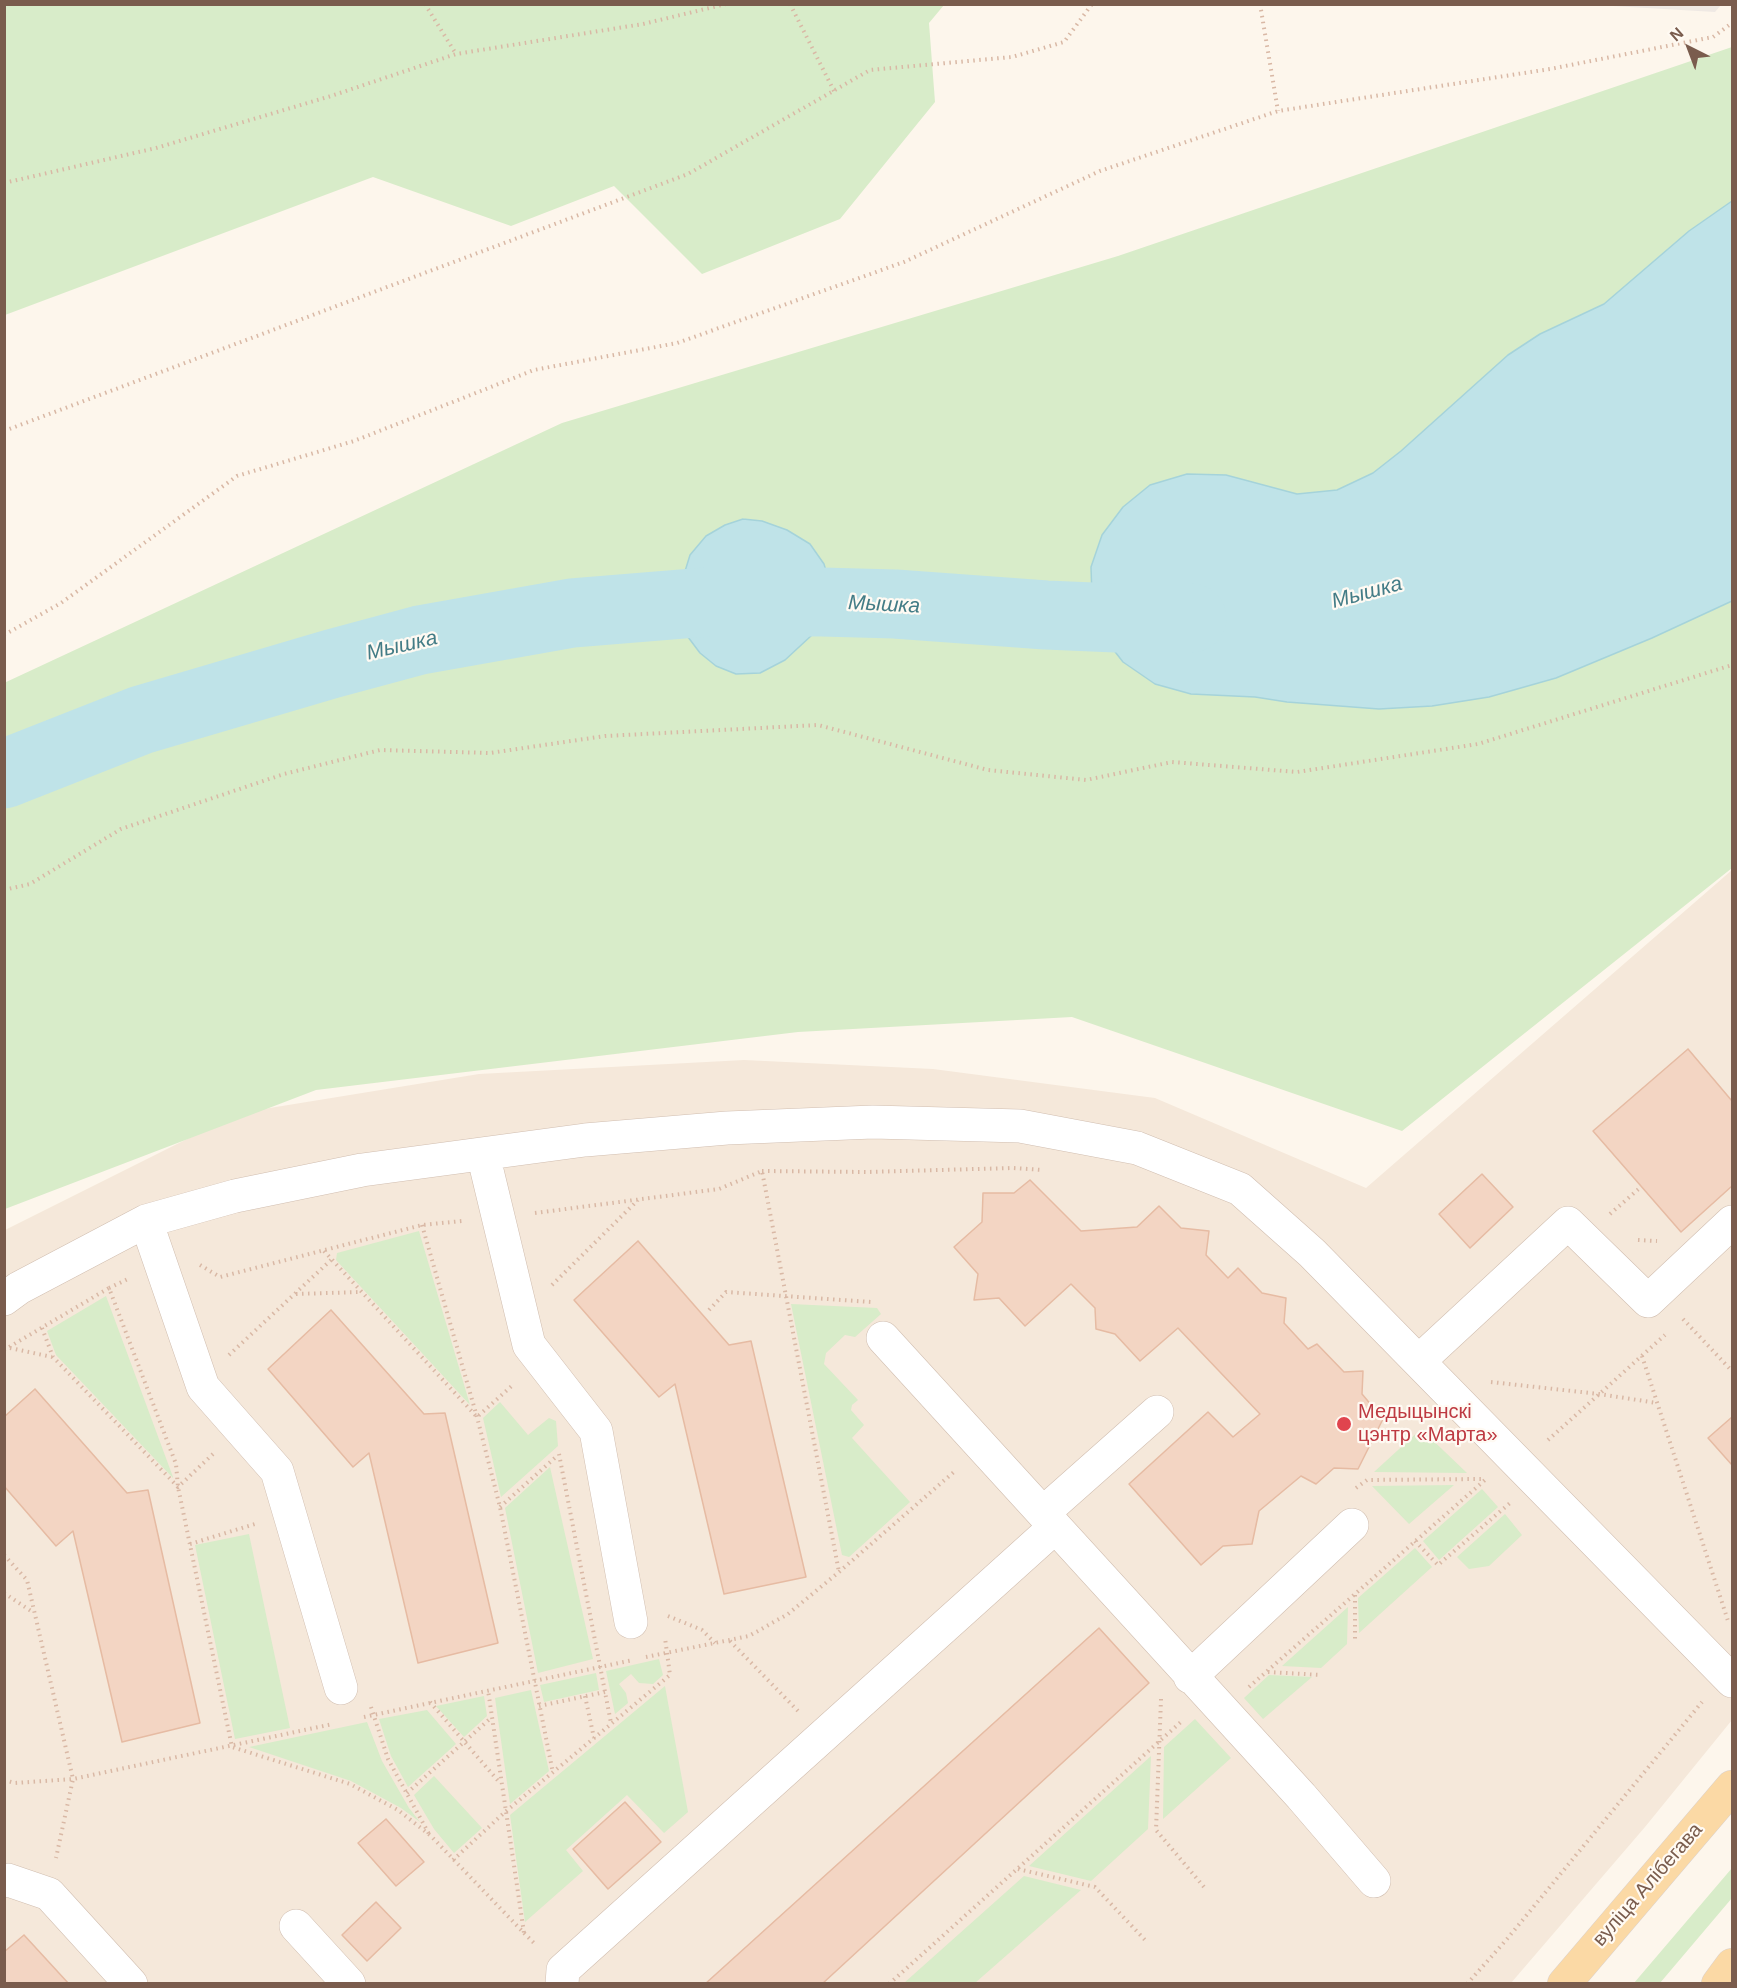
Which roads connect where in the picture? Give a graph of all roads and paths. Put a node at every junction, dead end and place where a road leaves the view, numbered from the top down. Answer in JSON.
{"nodes":[{"id":1,"x":425,"y":4,"type":"edge"},
{"id":2,"x":726,"y":4,"type":"edge"},
{"id":3,"x":790,"y":4,"type":"edge"},
{"id":4,"x":1092,"y":4,"type":"edge"},
{"id":5,"x":1260,"y":4,"type":"edge"},
{"id":6,"x":1732,"y":23,"type":"edge"},
{"id":7,"x":456,"y":54,"type":"junction"},
{"id":8,"x":834,"y":91,"type":"junction"},
{"id":9,"x":1278,"y":111,"type":"junction"},
{"id":10,"x":4,"y":183,"type":"edge"},
{"id":11,"x":4,"y":431,"type":"edge"},
{"id":12,"x":4,"y":634,"type":"edge"},
{"id":13,"x":1732,"y":665,"type":"edge"},
{"id":14,"x":4,"y":890,"type":"edge"},
{"id":15,"x":483,"y":1154,"type":"junction"},
{"id":16,"x":1047,"y":1170,"type":"dead end"},
{"id":17,"x":762,"y":1171,"type":"junction"},
{"id":18,"x":639,"y":1200,"type":"junction"},
{"id":19,"x":534,"y":1213,"type":"dead end"},
{"id":20,"x":146,"y":1221,"type":"junction"},
{"id":21,"x":1732,"y":1222,"type":"edge"},
{"id":22,"x":324,"y":1251,"type":"junction"},
{"id":23,"x":160,"y":1264,"type":"junction"},
{"id":24,"x":109,"y":1288,"type":"dead end"},
{"id":25,"x":548,"y":1289,"type":"dead end"},
{"id":26,"x":361,"y":1292,"type":"junction"},
{"id":27,"x":295,"y":1294,"type":"dead end"},
{"id":28,"x":786,"y":1296,"type":"junction"},
{"id":29,"x":4,"y":1299,"type":"edge"},
{"id":30,"x":709,"y":1310,"type":"dead end"},
{"id":31,"x":1692,"y":1312,"type":"dead end"},
{"id":32,"x":1683,"y":1319,"type":"junction"},
{"id":33,"x":1675,"y":1327,"type":"dead end"},
{"id":34,"x":42,"y":1328,"type":"dead end"},
{"id":35,"x":1667,"y":1334,"type":"dead end"},
{"id":36,"x":883,"y":1338,"type":"joint"},
{"id":37,"x":8,"y":1348,"type":"dead end"},
{"id":38,"x":1642,"y":1356,"type":"junction"},
{"id":39,"x":53,"y":1357,"type":"junction"},
{"id":40,"x":1419,"y":1361,"type":"junction"},
{"id":41,"x":543,"y":1362,"type":"junction"},
{"id":42,"x":1732,"y":1369,"type":"edge"},
{"id":43,"x":1599,"y":1394,"type":"junction"},
{"id":44,"x":1454,"y":1396,"type":"junction"},
{"id":45,"x":1657,"y":1403,"type":"junction"},
{"id":46,"x":1157,"y":1412,"type":"dead end"},
{"id":47,"x":477,"y":1417,"type":"junction"},
{"id":48,"x":240,"y":1429,"type":"junction"},
{"id":49,"x":1522,"y":1466,"type":"junction"},
{"id":50,"x":1478,"y":1470,"type":"dead end"},
{"id":51,"x":1498,"y":1491,"type":"junction"},
{"id":52,"x":925,"y":1497,"type":"dead end"},
{"id":53,"x":1510,"y":1503,"type":"junction"},
{"id":54,"x":500,"y":1507,"type":"junction"},
{"id":55,"x":1516,"y":1509,"type":"dead end"},
{"id":56,"x":1049,"y":1520,"type":"junction"},
{"id":57,"x":1353,"y":1526,"type":"dead end"},
{"id":58,"x":1415,"y":1541,"type":"dead end"},
{"id":59,"x":4,"y":1555,"type":"edge"},
{"id":60,"x":839,"y":1572,"type":"junction"},
{"id":61,"x":4,"y":1593,"type":"edge"},
{"id":62,"x":1354,"y":1595,"type":"dead end"},
{"id":63,"x":34,"y":1613,"type":"junction"},
{"id":64,"x":631,"y":1622,"type":"joint"},
{"id":65,"x":1729,"y":1625,"type":"dead end"},
{"id":66,"x":1355,"y":1639,"type":"dead end"},
{"id":67,"x":730,"y":1640,"type":"junction"},
{"id":68,"x":716,"y":1643,"type":"junction"},
{"id":69,"x":667,"y":1653,"type":"junction"},
{"id":70,"x":645,"y":1657,"type":"dead end"},
{"id":71,"x":633,"y":1660,"type":"dead end"},
{"id":72,"x":600,"y":1666,"type":"junction"},
{"id":73,"x":1267,"y":1672,"type":"dead end"},
{"id":74,"x":1321,"y":1675,"type":"dead end"},
{"id":75,"x":1729,"y":1677,"type":"edge"},
{"id":76,"x":534,"y":1680,"type":"junction"},
{"id":77,"x":1176,"y":1682,"type":"junction"},
{"id":78,"x":341,"y":1688,"type":"dead end"},
{"id":79,"x":605,"y":1692,"type":"junction"},
{"id":80,"x":585,"y":1696,"type":"junction"},
{"id":81,"x":430,"y":1702,"type":"junction"},
{"id":82,"x":539,"y":1706,"type":"junction"},
{"id":83,"x":492,"y":1717,"type":"dead end"},
{"id":84,"x":354,"y":1719,"type":"dead end"},
{"id":85,"x":1184,"y":1720,"type":"dead end"},
{"id":86,"x":333,"y":1724,"type":"dead end"},
{"id":87,"x":611,"y":1724,"type":"junction"},
{"id":88,"x":823,"y":1736,"type":"junction"},
{"id":89,"x":594,"y":1738,"type":"junction"},
{"id":90,"x":464,"y":1742,"type":"junction"},
{"id":91,"x":1159,"y":1743,"type":"junction"},
{"id":92,"x":553,"y":1773,"type":"junction"},
{"id":93,"x":73,"y":1779,"type":"junction"},
{"id":94,"x":4,"y":1780,"type":"edge"},
{"id":95,"x":501,"y":1785,"type":"dead end"},
{"id":96,"x":1732,"y":1787,"type":"edge"},
{"id":97,"x":407,"y":1793,"type":"dead end"},
{"id":98,"x":453,"y":1860,"type":"dead end"},
{"id":99,"x":1018,"y":1869,"type":"junction"},
{"id":100,"x":4,"y":1881,"type":"edge"},
{"id":101,"x":1374,"y":1881,"type":"dead end"},
{"id":102,"x":1204,"y":1887,"type":"dead end"},
{"id":103,"x":49,"y":1894,"type":"junction"},
{"id":104,"x":297,"y":1926,"type":"dead end"},
{"id":105,"x":1146,"y":1941,"type":"dead end"},
{"id":106,"x":1732,"y":1965,"type":"edge"},
{"id":107,"x":131,"y":1983,"type":"edge"},
{"id":108,"x":348,"y":1983,"type":"edge"},
{"id":109,"x":562,"y":1983,"type":"edge"},
{"id":110,"x":889,"y":1983,"type":"edge"},
{"id":111,"x":1467,"y":1983,"type":"edge"},
{"id":112,"x":1563,"y":1983,"type":"edge"},
{"id":113,"x":1718,"y":1983,"type":"edge"}],
"edges":[{"from":1,"to":7,"type":"path"},
{"from":2,"to":7,"type":"path"},
{"from":3,"to":8,"type":"path"},
{"from":4,"to":8,"type":"path"},
{"from":5,"to":9,"type":"path"},
{"from":6,"to":9,"type":"path"},
{"from":7,"to":10,"type":"path"},
{"from":8,"to":11,"type":"path"},
{"from":9,"to":12,"type":"path"},
{"from":13,"to":14,"type":"path"},
{"from":15,"to":20,"type":"lane"},
{"from":15,"to":40,"type":"lane"},
{"from":15,"to":41,"type":"lane"},
{"from":16,"to":17,"type":"path"},
{"from":17,"to":18,"type":"path"},
{"from":17,"to":28,"type":"path"},
{"from":18,"to":19,"type":"path"},
{"from":18,"to":25,"type":"path"},
{"from":20,"to":23,"type":"lane"},
{"from":20,"to":29,"type":"lane"},
{"from":21,"to":40,"type":"lane"},
{"from":22,"to":23,"type":"path"},
{"from":22,"to":26,"type":"path"},
{"from":22,"to":47,"type":"path"},
{"from":23,"to":24,"type":"path"},
{"from":23,"to":48,"type":"lane"},
{"from":26,"to":27,"type":"path"},
{"from":26,"to":47,"type":"path"},
{"from":28,"to":30,"type":"path"},
{"from":28,"to":36,"type":"path"},
{"from":28,"to":60,"type":"path"},
{"from":31,"to":32,"type":"path"},
{"from":32,"to":33,"type":"path"},
{"from":32,"to":42,"type":"path"},
{"from":34,"to":39,"type":"path"},
{"from":35,"to":38,"type":"path"},
{"from":36,"to":56,"type":"lane"},
{"from":37,"to":39,"type":"path"},
{"from":38,"to":43,"type":"path"},
{"from":38,"to":45,"type":"path"},
{"from":39,"to":48,"type":"path"},
{"from":40,"to":44,"type":"lane"},
{"from":41,"to":47,"type":"path"},
{"from":41,"to":64,"type":"lane"},
{"from":43,"to":44,"type":"path"},
{"from":43,"to":45,"type":"path"},
{"from":43,"to":49,"type":"path"},
{"from":44,"to":49,"type":"lane"},
{"from":45,"to":65,"type":"path"},
{"from":46,"to":56,"type":"lane"},
{"from":47,"to":54,"type":"path"},
{"from":48,"to":78,"type":"lane"},
{"from":49,"to":51,"type":"path"},
{"from":49,"to":75,"type":"lane"},
{"from":50,"to":51,"type":"path"},
{"from":51,"to":53,"type":"path"},
{"from":52,"to":60,"type":"path"},
{"from":53,"to":55,"type":"path"},
{"from":53,"to":58,"type":"path"},
{"from":54,"to":72,"type":"path"},
{"from":54,"to":76,"type":"path"},
{"from":56,"to":77,"type":"lane"},
{"from":56,"to":88,"type":"lane"},
{"from":57,"to":77,"type":"lane"},
{"from":59,"to":63,"type":"path"},
{"from":60,"to":67,"type":"path"},
{"from":61,"to":63,"type":"path"},
{"from":62,"to":66,"type":"path"},
{"from":63,"to":93,"type":"path"},
{"from":64,"to":68,"type":"path"},
{"from":67,"to":68,"type":"path"},
{"from":67,"to":88,"type":"path"},
{"from":68,"to":69,"type":"path"},
{"from":69,"to":70,"type":"path"},
{"from":69,"to":87,"type":"path"},
{"from":71,"to":72,"type":"path"},
{"from":72,"to":76,"type":"path"},
{"from":72,"to":79,"type":"path"},
{"from":73,"to":74,"type":"path"},
{"from":75,"to":111,"type":"path"},
{"from":76,"to":81,"type":"path"},
{"from":76,"to":82,"type":"path"},
{"from":77,"to":91,"type":"path"},
{"from":77,"to":101,"type":"lane"},
{"from":79,"to":80,"type":"path"},
{"from":79,"to":87,"type":"path"},
{"from":80,"to":82,"type":"path"},
{"from":80,"to":89,"type":"path"},
{"from":81,"to":84,"type":"path"},
{"from":81,"to":90,"type":"path"},
{"from":82,"to":92,"type":"path"},
{"from":83,"to":90,"type":"path"},
{"from":85,"to":91,"type":"path"},
{"from":86,"to":93,"type":"path"},
{"from":87,"to":89,"type":"path"},
{"from":88,"to":109,"type":"lane"},
{"from":89,"to":92,"type":"path"},
{"from":90,"to":95,"type":"path"},
{"from":90,"to":97,"type":"path"},
{"from":91,"to":99,"type":"path"},
{"from":91,"to":102,"type":"path"},
{"from":92,"to":98,"type":"path"},
{"from":93,"to":94,"type":"path"},
{"from":93,"to":103,"type":"path"},
{"from":96,"to":112,"type":"main road","name":"вуліца Алібегава"},
{"from":99,"to":105,"type":"path"},
{"from":99,"to":110,"type":"path"},
{"from":100,"to":103,"type":"lane"},
{"from":103,"to":107,"type":"lane"},
{"from":104,"to":108,"type":"lane"},
{"from":106,"to":113,"type":"main road"}]}
